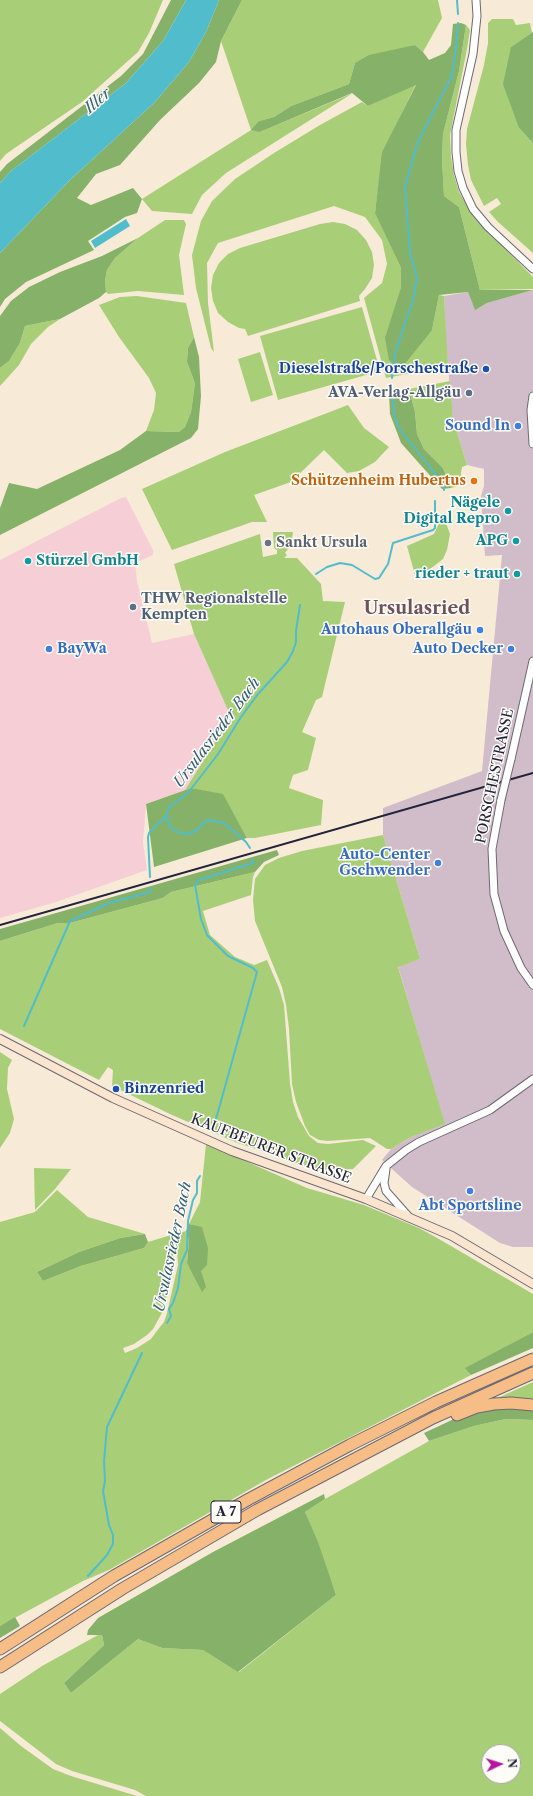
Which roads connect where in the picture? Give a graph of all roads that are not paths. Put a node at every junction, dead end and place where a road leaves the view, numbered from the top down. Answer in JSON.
{"nodes":[{"id":1,"x":476,"y":0,"type":"edge"},
{"id":2,"x":533,"y":269,"type":"edge"},
{"id":3,"x":533,"y":396,"type":"edge"},
{"id":4,"x":533,"y":444,"type":"edge"},
{"id":5,"x":533,"y":661,"type":"edge"},
{"id":6,"x":533,"y":985,"type":"edge"},
{"id":7,"x":0,"y":1039,"type":"edge"},
{"id":8,"x":533,"y":1079,"type":"edge"},
{"id":9,"x":386,"y":1166,"type":"junction"},
{"id":10,"x":366,"y":1199,"type":"junction"},
{"id":11,"x":409,"y":1217,"type":"junction"},
{"id":12,"x":533,"y":1284,"type":"edge"},
{"id":13,"x":533,"y":1359,"type":"edge"},
{"id":14,"x":533,"y":1373,"type":"edge"},
{"id":15,"x":533,"y":1405,"type":"edge"},
{"id":16,"x":433,"y":1418,"type":"junction"},
{"id":17,"x":0,"y":1649,"type":"edge"},
{"id":18,"x":0,"y":1667,"type":"edge"}],
"edges":[{"from":1,"to":2,"type":"street"},
{"from":3,"to":4,"type":"street"},
{"from":5,"to":6,"type":"street","name":"PORSCHESTRASSE","bridge":true},
{"from":7,"to":10,"type":"main road","name":"KAUFBEURER STRASSE"},
{"from":8,"to":9,"type":"street"},
{"from":9,"to":10,"type":"street"},
{"from":9,"to":11,"type":"street"},
{"from":10,"to":11,"type":"main road","name":"KAUFBEURER STRASSE"},
{"from":11,"to":12,"type":"main road","name":"KAUFBEURER STRASSE"},
{"from":13,"to":17,"type":"highway","number":"A 7"},
{"from":14,"to":16,"type":"highway","number":"A 7"},
{"from":15,"to":16,"type":"highway"},
{"from":16,"to":18,"type":"highway","number":"A 7"}]}
